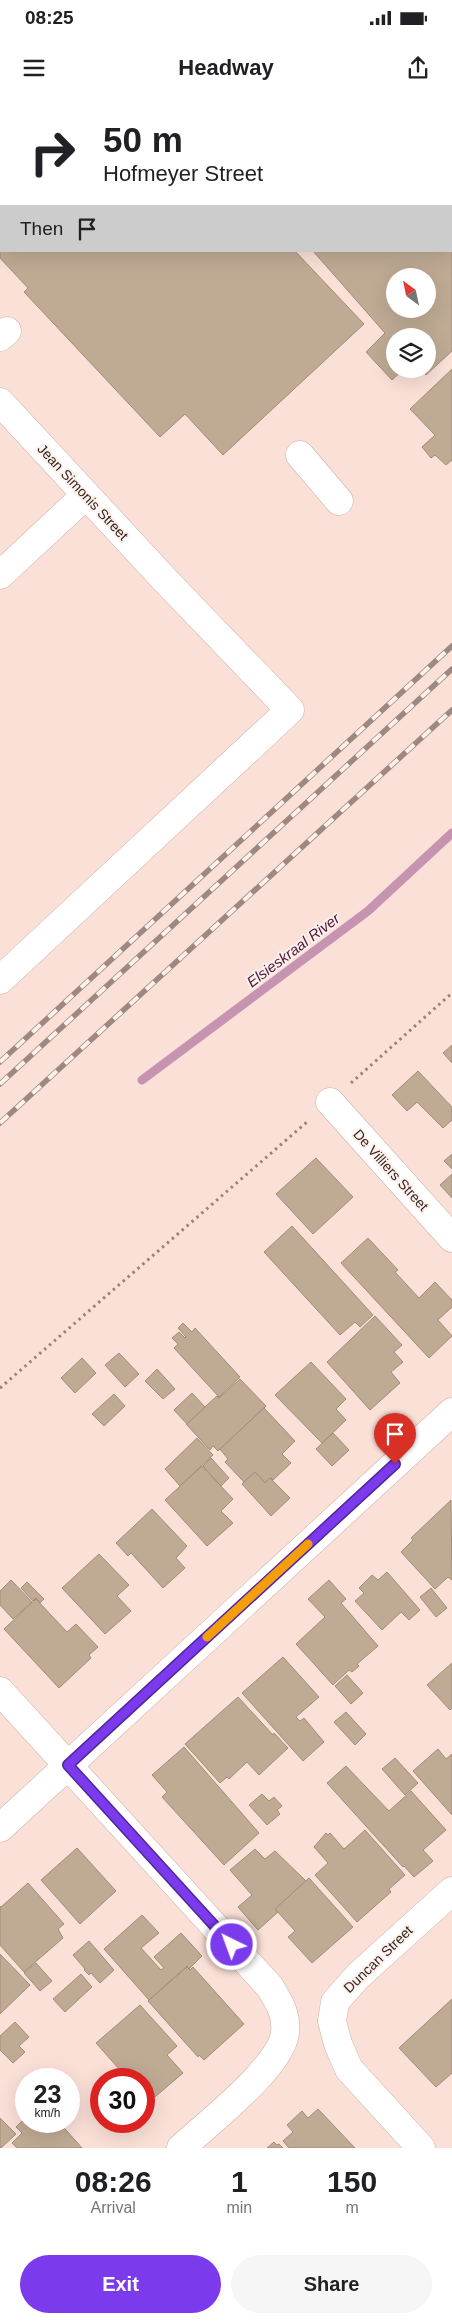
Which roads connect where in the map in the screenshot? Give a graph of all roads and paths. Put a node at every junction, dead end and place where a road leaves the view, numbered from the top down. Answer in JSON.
{"nodes":[{"id":1,"x":0,"y":402,"type":"edge"},
{"id":2,"x":300,"y":455,"type":"dead end"},
{"id":3,"x":86,"y":495,"type":"junction"},
{"id":4,"x":339,"y":501,"type":"dead end"},
{"id":5,"x":0,"y":575,"type":"edge"},
{"id":6,"x":0,"y":980,"type":"edge"},
{"id":7,"x":452,"y":993,"type":"edge"},
{"id":8,"x":330,"y":1102,"type":"junction"},
{"id":9,"x":452,"y":1238,"type":"edge"},
{"id":10,"x":0,"y":1388,"type":"edge"},
{"id":11,"x":452,"y":1412,"type":"edge"},
{"id":12,"x":0,"y":1691,"type":"edge"},
{"id":13,"x":68,"y":1765,"type":"junction"},
{"id":14,"x":0,"y":1828,"type":"edge"},
{"id":15,"x":452,"y":1891,"type":"edge"},
{"id":16,"x":181,"y":2148,"type":"edge"},
{"id":17,"x":422,"y":2148,"type":"edge"}],
"edges":[{"from":1,"to":3,"type":"street","name":"Jean Simonis Street"},
{"from":2,"to":4,"type":"street"},
{"from":3,"to":5,"type":"street"},
{"from":3,"to":6,"type":"street","name":"Jean Simonis Street"},
{"from":7,"to":8,"type":"path"},
{"from":8,"to":9,"type":"street","name":"De Villiers Street"},
{"from":8,"to":10,"type":"path"},
{"from":11,"to":13,"type":"street"},
{"from":12,"to":13,"type":"street"},
{"from":13,"to":14,"type":"street"},
{"from":13,"to":16,"type":"street"},
{"from":15,"to":17,"type":"street","name":"Duncan Street"}]}
